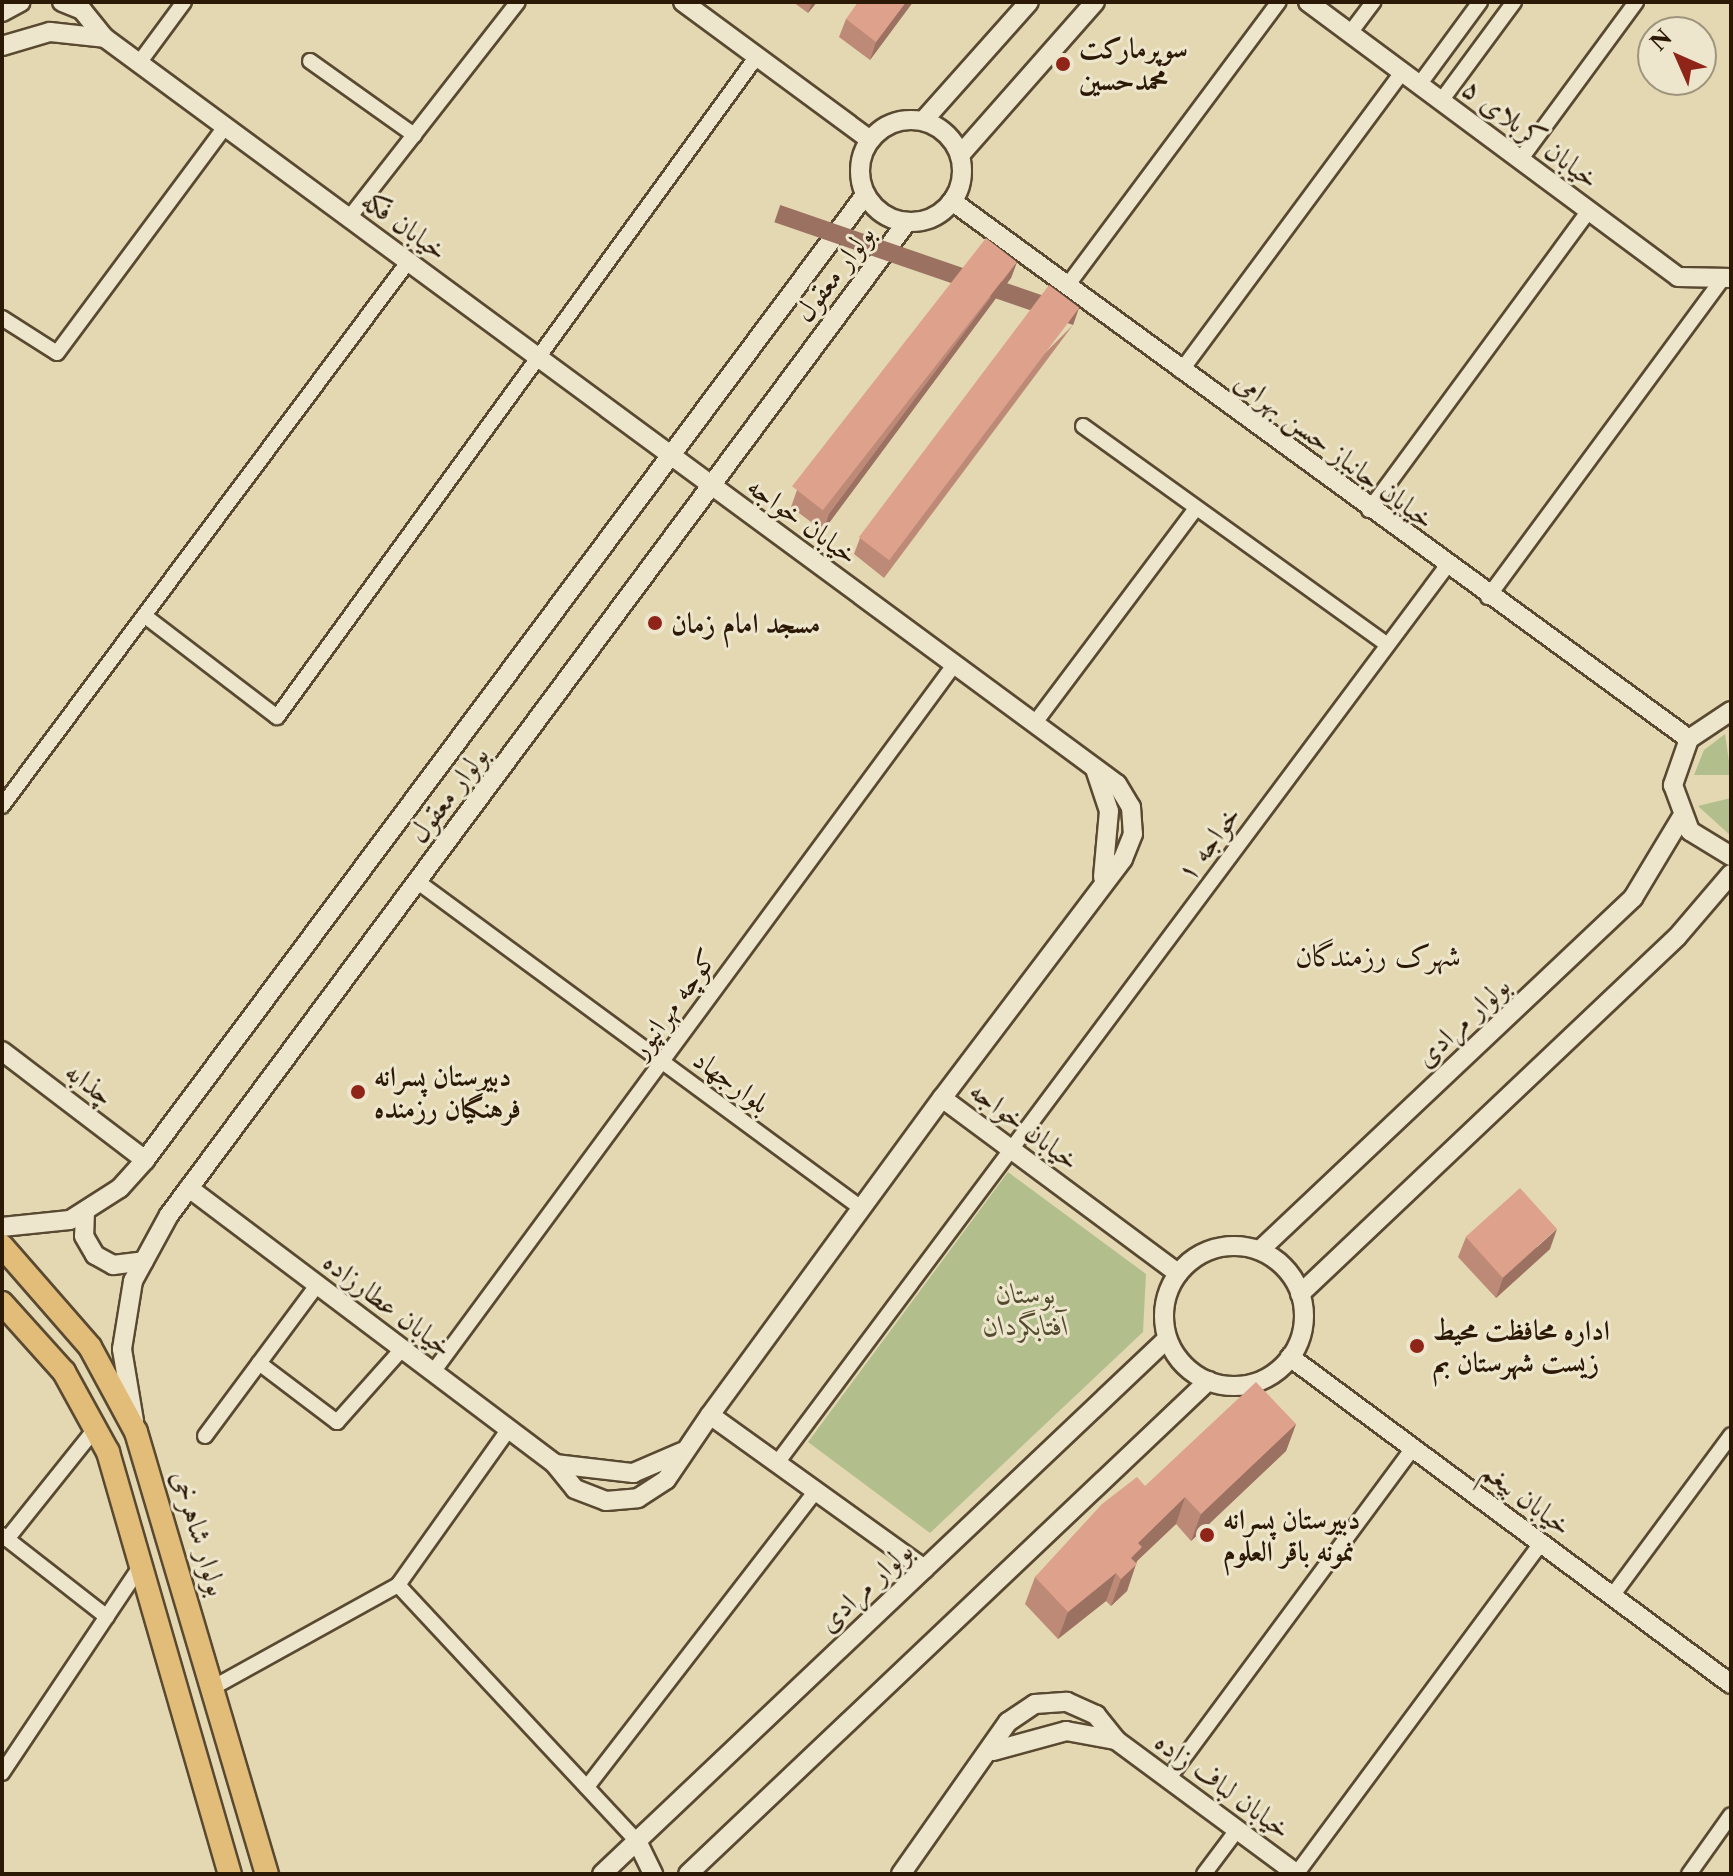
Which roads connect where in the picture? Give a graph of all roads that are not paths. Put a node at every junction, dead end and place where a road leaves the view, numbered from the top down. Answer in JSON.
{"nodes":[{"id":1,"x":21,"y":2,"type":"edge"},
{"id":2,"x":62,"y":2,"type":"edge"},
{"id":3,"x":184,"y":2,"type":"edge"},
{"id":4,"x":683,"y":2,"type":"edge"},
{"id":5,"x":1029,"y":2,"type":"edge"},
{"id":6,"x":1095,"y":2,"type":"edge"},
{"id":7,"x":1279,"y":2,"type":"edge"},
{"id":8,"x":1308,"y":2,"type":"edge"},
{"id":9,"x":1373,"y":2,"type":"edge"},
{"id":10,"x":1480,"y":2,"type":"edge"},
{"id":11,"x":1514,"y":2,"type":"edge"},
{"id":12,"x":1636,"y":2,"type":"edge"},
{"id":13,"x":514,"y":3,"type":"edge"},
{"id":14,"x":2,"y":12,"type":"edge"},
{"id":15,"x":1350,"y":33,"type":"junction"},
{"id":16,"x":105,"y":38,"type":"junction"},
{"id":17,"x":2,"y":46,"type":"edge"},
{"id":18,"x":757,"y":56,"type":"junction"},
{"id":19,"x":310,"y":61,"type":"dead end"},
{"id":20,"x":139,"y":63,"type":"junction"},
{"id":21,"x":1402,"y":72,"type":"junction"},
{"id":22,"x":1419,"y":85,"type":"junction"},
{"id":23,"x":1441,"y":101,"type":"junction"},
{"id":24,"x":923,"y":121,"type":"junction"},
{"id":25,"x":225,"y":127,"type":"junction"},
{"id":26,"x":414,"y":135,"type":"junction"},
{"id":27,"x":870,"y":140,"type":"junction"},
{"id":28,"x":960,"y":155,"type":"junction"},
{"id":29,"x":1520,"y":160,"type":"junction"},
{"id":30,"x":865,"y":195,"type":"junction"},
{"id":31,"x":952,"y":201,"type":"junction"},
{"id":32,"x":1589,"y":211,"type":"junction"},
{"id":33,"x":349,"y":218,"type":"junction"},
{"id":34,"x":907,"y":222,"type":"junction"},
{"id":35,"x":408,"y":262,"type":"junction"},
{"id":36,"x":1726,"y":279,"type":"edge"},
{"id":37,"x":1067,"y":286,"type":"junction"},
{"id":38,"x":2,"y":318,"type":"edge"},
{"id":39,"x":538,"y":358,"type":"junction"},
{"id":40,"x":1181,"y":371,"type":"junction"},
{"id":41,"x":1083,"y":426,"type":"dead end"},
{"id":42,"x":671,"y":457,"type":"junction"},
{"id":43,"x":711,"y":486,"type":"junction"},
{"id":44,"x":1196,"y":508,"type":"junction"},
{"id":45,"x":1369,"y":510,"type":"junction"},
{"id":46,"x":1446,"y":567,"type":"junction"},
{"id":47,"x":1488,"y":597,"type":"junction"},
{"id":48,"x":145,"y":616,"type":"junction"},
{"id":49,"x":1388,"y":645,"type":"junction"},
{"id":50,"x":954,"y":665,"type":"junction"},
{"id":51,"x":1731,"y":711,"type":"edge"},
{"id":52,"x":1034,"y":724,"type":"junction"},
{"id":53,"x":1689,"y":739,"type":"junction"},
{"id":54,"x":2,"y":806,"type":"edge"},
{"id":55,"x":1681,"y":818,"type":"junction"},
{"id":56,"x":1731,"y":856,"type":"edge"},
{"id":57,"x":1731,"y":874,"type":"edge"},
{"id":58,"x":418,"y":882,"type":"junction"},
{"id":59,"x":2,"y":1051,"type":"edge"},
{"id":60,"x":662,"y":1061,"type":"junction"},
{"id":61,"x":942,"y":1098,"type":"junction"},
{"id":62,"x":1012,"y":1150,"type":"junction"},
{"id":63,"x":145,"y":1160,"type":"junction"},
{"id":64,"x":189,"y":1188,"type":"junction"},
{"id":65,"x":861,"y":1208,"type":"junction"},
{"id":66,"x":85,"y":1211,"type":"junction"},
{"id":67,"x":2,"y":1227,"type":"edge"},
{"id":68,"x":2,"y":1246,"type":"edge"},
{"id":69,"x":1260,"y":1250,"type":"junction"},
{"id":70,"x":144,"y":1261,"type":"junction"},
{"id":71,"x":1178,"y":1273,"type":"junction"},
{"id":72,"x":317,"y":1285,"type":"junction"},
{"id":73,"x":1300,"y":1294,"type":"junction"},
{"id":74,"x":2,"y":1303,"type":"edge"},
{"id":75,"x":1167,"y":1339,"type":"junction"},
{"id":76,"x":402,"y":1349,"type":"junction"},
{"id":77,"x":1290,"y":1357,"type":"junction"},
{"id":78,"x":259,"y":1363,"type":"junction"},
{"id":79,"x":433,"y":1372,"type":"junction"},
{"id":80,"x":1208,"y":1381,"type":"junction"},
{"id":81,"x":710,"y":1415,"type":"junction"},
{"id":82,"x":95,"y":1429,"type":"junction"},
{"id":83,"x":509,"y":1429,"type":"junction"},
{"id":84,"x":136,"y":1432,"type":"junction"},
{"id":85,"x":1731,"y":1435,"type":"edge"},
{"id":86,"x":205,"y":1436,"type":"dead end"},
{"id":87,"x":1413,"y":1448,"type":"junction"},
{"id":88,"x":682,"y":1452,"type":"junction"},
{"id":89,"x":554,"y":1463,"type":"junction"},
{"id":90,"x":777,"y":1463,"type":"junction"},
{"id":91,"x":816,"y":1491,"type":"junction"},
{"id":92,"x":5,"y":1537,"type":"edge"},
{"id":93,"x":1541,"y":1543,"type":"junction"},
{"id":94,"x":143,"y":1563,"type":"junction"},
{"id":95,"x":924,"y":1569,"type":"junction"},
{"id":96,"x":398,"y":1585,"type":"junction"},
{"id":97,"x":1612,"y":1596,"type":"junction"},
{"id":98,"x":107,"y":1617,"type":"junction"},
{"id":99,"x":1731,"y":1684,"type":"edge"},
{"id":100,"x":214,"y":1687,"type":"junction"},
{"id":101,"x":1116,"y":1740,"type":"junction"},
{"id":102,"x":993,"y":1751,"type":"junction"},
{"id":103,"x":2,"y":1773,"type":"edge"},
{"id":104,"x":1168,"y":1779,"type":"junction"},
{"id":105,"x":587,"y":1787,"type":"junction"},
{"id":106,"x":1731,"y":1815,"type":"edge"},
{"id":107,"x":1237,"y":1830,"type":"junction"},
{"id":108,"x":637,"y":1841,"type":"junction"},
{"id":109,"x":230,"y":1874,"type":"edge"},
{"id":110,"x":267,"y":1874,"type":"edge"},
{"id":111,"x":602,"y":1874,"type":"edge"},
{"id":112,"x":653,"y":1874,"type":"edge"},
{"id":113,"x":688,"y":1874,"type":"edge"},
{"id":114,"x":901,"y":1874,"type":"edge"},
{"id":115,"x":1204,"y":1874,"type":"edge"},
{"id":116,"x":1297,"y":1874,"type":"edge"},
{"id":117,"x":1689,"y":1874,"type":"edge"}],
"edges":[{"from":1,"to":14,"type":"street"},
{"from":2,"to":16,"type":"street","name":"خیابان فکه"},
{"from":3,"to":20,"type":"street"},
{"from":4,"to":18,"type":"street"},
{"from":5,"to":24,"type":"street"},
{"from":6,"to":28,"type":"street"},
{"from":7,"to":37,"type":"street"},
{"from":8,"to":15,"type":"street","name":"خیابان کربلای ۵"},
{"from":9,"to":15,"type":"street"},
{"from":10,"to":22,"type":"street"},
{"from":11,"to":23,"type":"street"},
{"from":12,"to":29,"type":"street"},
{"from":13,"to":26,"type":"street"},
{"from":15,"to":21,"type":"street","name":"خیابان کربلای ۵"},
{"from":16,"to":17,"type":"street"},
{"from":16,"to":20,"type":"street","name":"خیابان فکه"},
{"from":18,"to":27,"type":"street"},
{"from":18,"to":39,"type":"street"},
{"from":19,"to":26,"type":"street"},
{"from":20,"to":25,"type":"street","name":"خیابان فکه"},
{"from":21,"to":22,"type":"street","name":"خیابان کربلای ۵"},
{"from":21,"to":40,"type":"street"},
{"from":22,"to":23,"type":"street","name":"خیابان کربلای ۵"},
{"from":23,"to":29,"type":"street","name":"خیابان کربلای ۵"},
{"from":24,"to":27,"type":"street"},
{"from":24,"to":28,"type":"street"},
{"from":25,"to":33,"type":"street","name":"خیابان فکه"},
{"from":25,"to":38,"type":"street"},
{"from":26,"to":33,"type":"street"},
{"from":27,"to":30,"type":"street"},
{"from":28,"to":31,"type":"street"},
{"from":29,"to":32,"type":"street","name":"خیابان کربلای ۵"},
{"from":30,"to":34,"type":"street"},
{"from":30,"to":42,"type":"street","name":"بولوار معقول"},
{"from":31,"to":34,"type":"street"},
{"from":31,"to":37,"type":"street","name":"خیابان جانباز حسن بهرامی"},
{"from":32,"to":36,"type":"street","name":"خیابان کربلای ۵"},
{"from":32,"to":45,"type":"street"},
{"from":33,"to":35,"type":"street","name":"خیابان فکه"},
{"from":34,"to":43,"type":"street","name":"بولوار معقول"},
{"from":35,"to":39,"type":"street","name":"خیابان فکه"},
{"from":35,"to":48,"type":"street"},
{"from":36,"to":47,"type":"street"},
{"from":37,"to":40,"type":"street","name":"خیابان جانباز حسن بهرامی"},
{"from":39,"to":42,"type":"street","name":"خیابان فکه"},
{"from":39,"to":48,"type":"street"},
{"from":40,"to":45,"type":"street","name":"خیابان جانباز حسن بهرامی"},
{"from":41,"to":44,"type":"street"},
{"from":42,"to":43,"type":"street","name":"خیابان خواجه"},
{"from":42,"to":63,"type":"street","name":"بولوار معقول"},
{"from":43,"to":50,"type":"street","name":"خیابان خواجه"},
{"from":43,"to":58,"type":"street","name":"بولوار معقول"},
{"from":44,"to":49,"type":"street"},
{"from":44,"to":52,"type":"street"},
{"from":45,"to":46,"type":"street","name":"خیابان جانباز حسن بهرامی"},
{"from":46,"to":47,"type":"street","name":"خیابان جانباز حسن بهرامی"},
{"from":46,"to":49,"type":"street","name":"خواجه ۱"},
{"from":47,"to":53,"type":"street","name":"خیابان جانباز حسن بهرامی"},
{"from":48,"to":54,"type":"street"},
{"from":49,"to":62,"type":"street","name":"خواجه ۱"},
{"from":50,"to":52,"type":"street","name":"خیابان خواجه"},
{"from":50,"to":60,"type":"street","name":"کوچه مهرانپور"},
{"from":51,"to":53,"type":"street"},
{"from":52,"to":61,"type":"street","name":"خیابان خواجه"},
{"from":53,"to":55,"type":"street"},
{"from":55,"to":56,"type":"street"},
{"from":55,"to":69,"type":"street","name":"بولوار مرادی"},
{"from":57,"to":73,"type":"street"},
{"from":58,"to":60,"type":"street","name":"بلوارجهاد"},
{"from":58,"to":64,"type":"street","name":"بولوار معقول"},
{"from":59,"to":63,"type":"street","name":"چذابه"},
{"from":60,"to":65,"type":"street","name":"بلوارجهاد"},
{"from":60,"to":79,"type":"street","name":"کوچه مهرانپور"},
{"from":61,"to":62,"type":"street","name":"خیابان خواجه"},
{"from":61,"to":65,"type":"street","name":"خیابان عطارزاده"},
{"from":62,"to":71,"type":"street","name":"خیابان خواجه"},
{"from":62,"to":90,"type":"street","name":"خواجه ۱"},
{"from":63,"to":66,"type":"street","name":"بولوار معقول"},
{"from":64,"to":70,"type":"street","name":"بولوار معقول"},
{"from":64,"to":72,"type":"street","name":"خیابان عطارزاده"},
{"from":65,"to":81,"type":"street","name":"خیابان عطارزاده"},
{"from":66,"to":67,"type":"street","name":"بولوار معقول"},
{"from":66,"to":70,"type":"street"},
{"from":68,"to":84,"type":"main road","name":"بولوار شاهرخی"},
{"from":69,"to":71,"type":"street"},
{"from":69,"to":73,"type":"street"},
{"from":70,"to":84,"type":"street","name":"بولوار معقول"},
{"from":71,"to":75,"type":"street"},
{"from":72,"to":76,"type":"street","name":"خیابان عطارزاده"},
{"from":72,"to":78,"type":"street"},
{"from":73,"to":77,"type":"street"},
{"from":74,"to":82,"type":"main road"},
{"from":75,"to":80,"type":"street"},
{"from":75,"to":95,"type":"street","name":"بولوار مرادی"},
{"from":76,"to":78,"type":"street"},
{"from":76,"to":79,"type":"street","name":"خیابان عطارزاده"},
{"from":77,"to":80,"type":"street"},
{"from":77,"to":87,"type":"street","name":"خیابان بیغم"},
{"from":78,"to":86,"type":"street"},
{"from":79,"to":83,"type":"street","name":"خیابان عطارزاده"},
{"from":80,"to":113,"type":"street"},
{"from":81,"to":88,"type":"street","name":"خیابان عطارزاده"},
{"from":81,"to":90,"type":"street"},
{"from":82,"to":92,"type":"street"},
{"from":82,"to":94,"type":"main road"},
{"from":83,"to":89,"type":"street","name":"خیابان عطارزاده"},
{"from":83,"to":96,"type":"street"},
{"from":84,"to":100,"type":"main road","name":"بولوار شاهرخی"},
{"from":85,"to":97,"type":"street"},
{"from":87,"to":93,"type":"street","name":"خیابان بیغم"},
{"from":87,"to":104,"type":"street"},
{"from":88,"to":89,"type":"street","name":"خیابان عطارزاده"},
{"from":88,"to":89,"type":"street","name":"خیابان عطارزاده"},
{"from":90,"to":91,"type":"street"},
{"from":91,"to":95,"type":"street"},
{"from":91,"to":105,"type":"street"},
{"from":92,"to":98,"type":"street"},
{"from":93,"to":97,"type":"street","name":"خیابان بیغم"},
{"from":93,"to":116,"type":"street"},
{"from":94,"to":98,"type":"street"},
{"from":94,"to":109,"type":"main road"},
{"from":95,"to":108,"type":"street","name":"بولوار مرادی"},
{"from":96,"to":100,"type":"street"},
{"from":96,"to":105,"type":"street"},
{"from":97,"to":99,"type":"street","name":"خیابان بیغم"},
{"from":98,"to":103,"type":"street"},
{"from":100,"to":110,"type":"main road","name":"بولوار شاهرخی"},
{"from":101,"to":102,"type":"street","name":"خیابان لباف زاده"},
{"from":101,"to":102,"type":"street","name":"خیابان لباف زاده"},
{"from":101,"to":104,"type":"street","name":"خیابان لباف زاده"},
{"from":102,"to":114,"type":"street","name":"خیابان لباف زاده"},
{"from":104,"to":107,"type":"street","name":"خیابان لباف زاده"},
{"from":105,"to":108,"type":"street"},
{"from":106,"to":117,"type":"street"},
{"from":107,"to":115,"type":"street"},
{"from":107,"to":116,"type":"street","name":"خیابان لباف زاده"},
{"from":108,"to":111,"type":"street","name":"بولوار مرادی"},
{"from":108,"to":112,"type":"street"}]}
